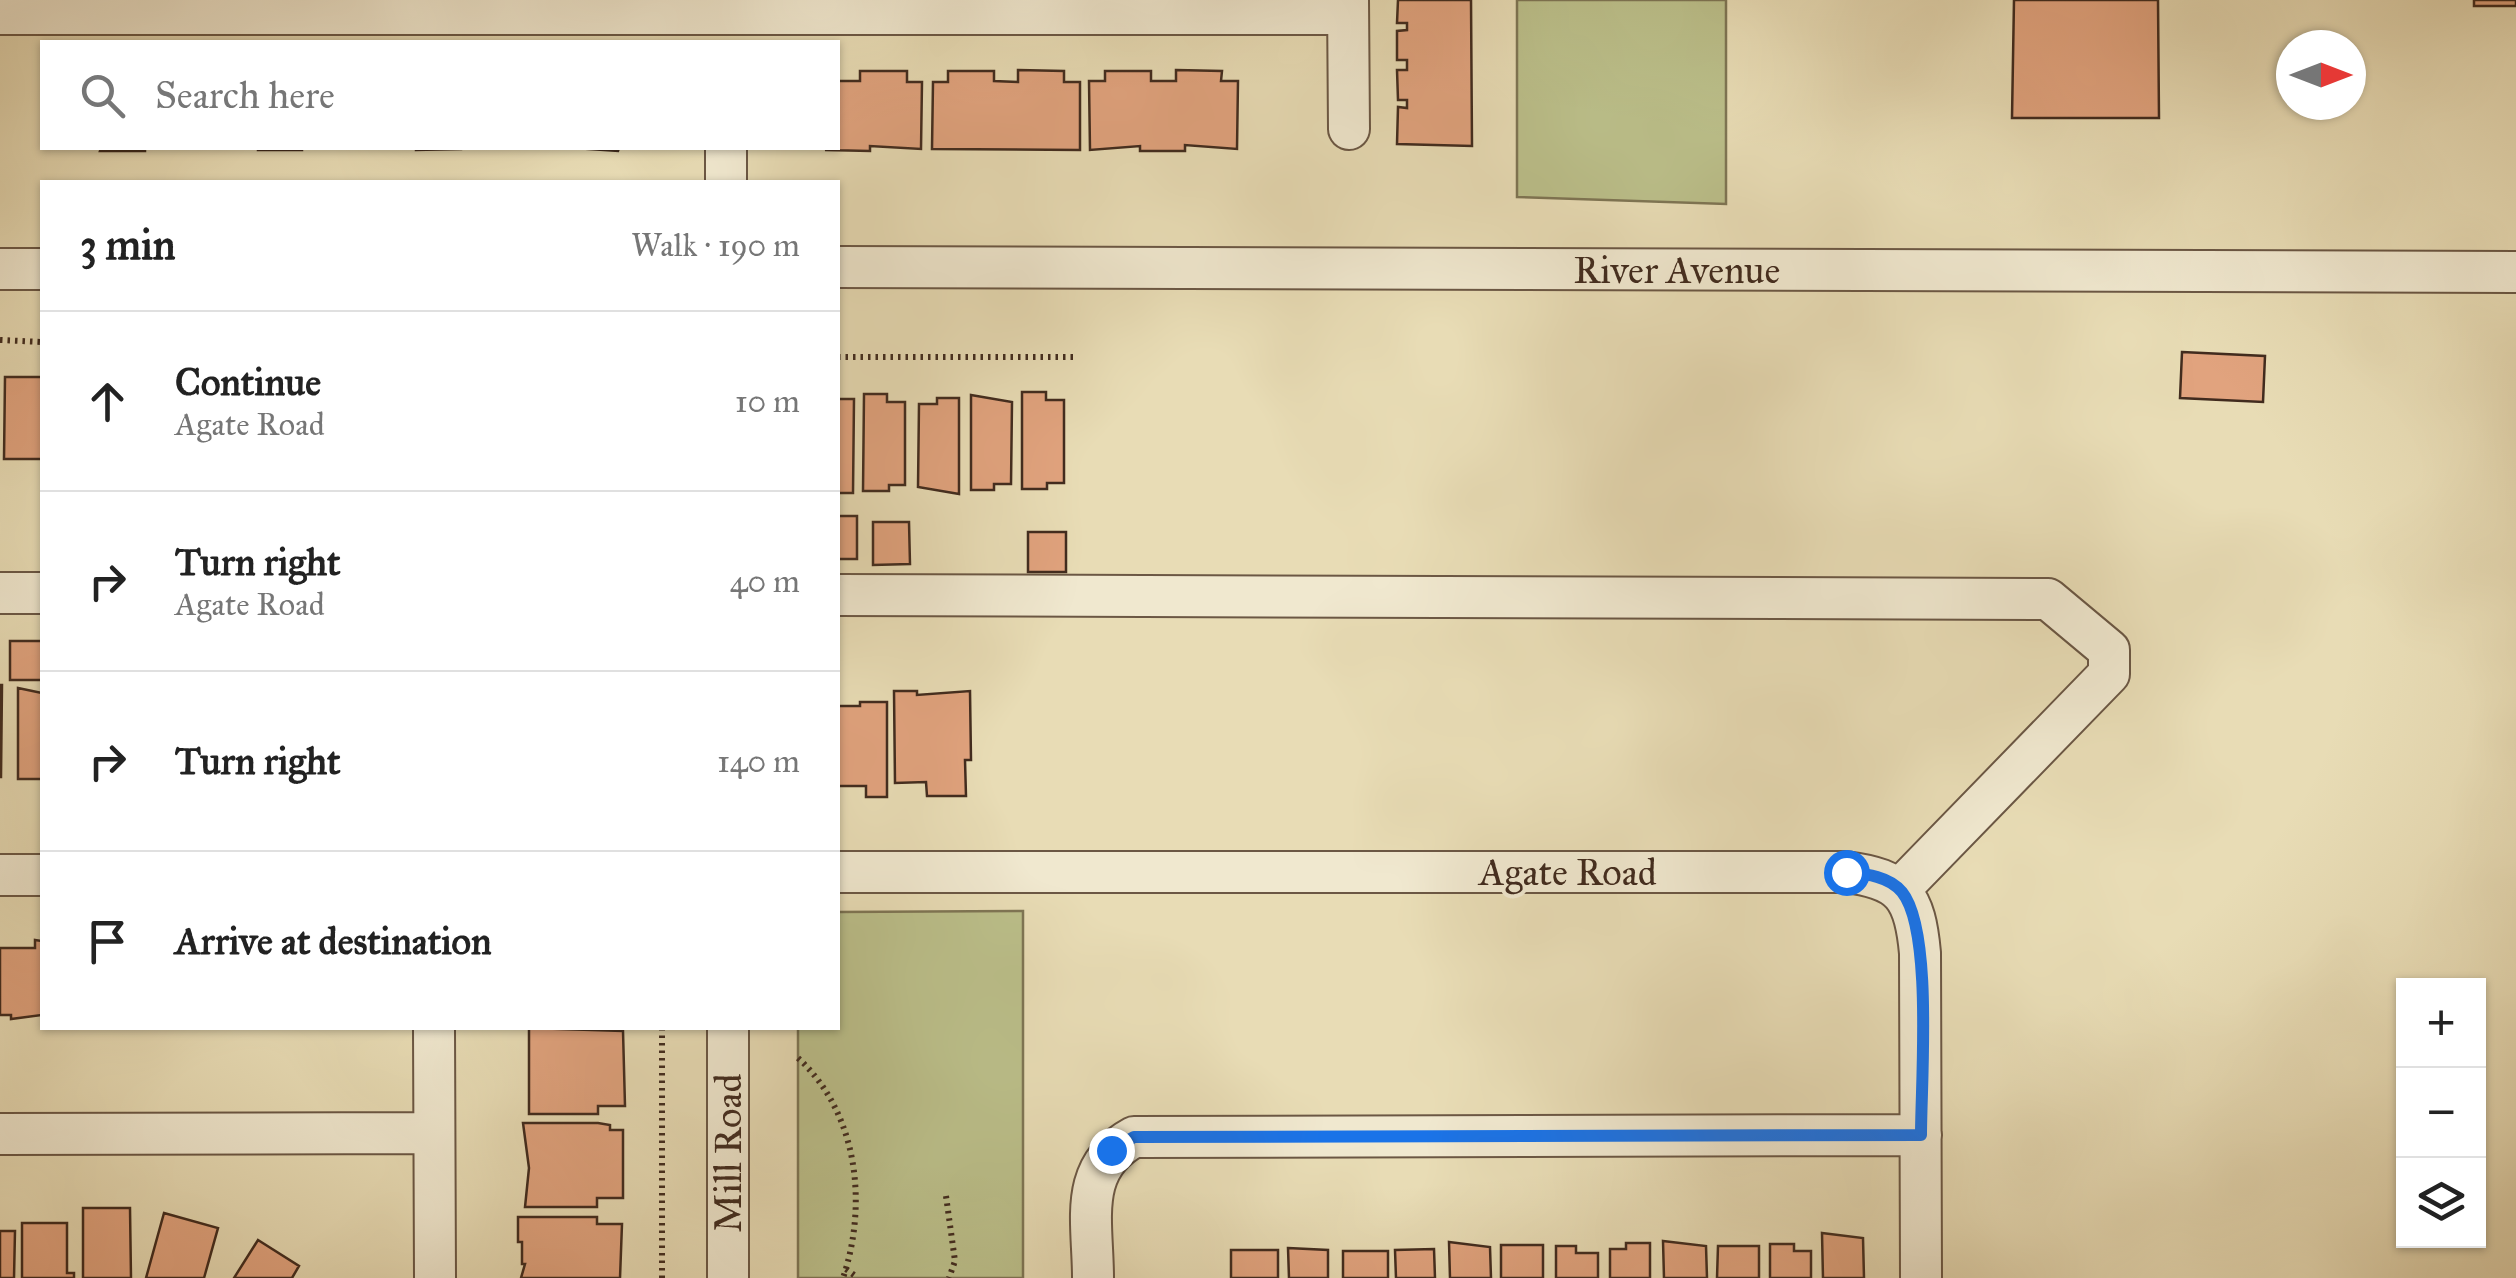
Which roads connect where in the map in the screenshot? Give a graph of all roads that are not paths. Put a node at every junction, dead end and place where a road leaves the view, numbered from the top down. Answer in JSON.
{"nodes":[{"id":1,"x":195,"y":6,"type":"edge"},
{"id":2,"x":974,"y":6,"type":"edge"},
{"id":3,"x":557,"y":7,"type":"edge"},
{"id":4,"x":1348,"y":7,"type":"edge"},
{"id":5,"x":0,"y":14,"type":"edge"},
{"id":6,"x":726,"y":28,"type":"edge"},
{"id":7,"x":1349,"y":128,"type":"dead end"},
{"id":8,"x":726,"y":150,"type":"edge"},
{"id":9,"x":726,"y":180,"type":"edge"},
{"id":10,"x":840,"y":267,"type":"edge"},
{"id":11,"x":40,"y":268,"type":"edge"},
{"id":12,"x":0,"y":269,"type":"edge"},
{"id":13,"x":2516,"y":272,"type":"edge"},
{"id":14,"x":0,"y":593,"type":"edge"},
{"id":15,"x":40,"y":593,"type":"edge"},
{"id":16,"x":840,"y":595,"type":"edge"},
{"id":17,"x":840,"y":872,"type":"edge"},
{"id":18,"x":40,"y":874,"type":"edge"},
{"id":19,"x":0,"y":875,"type":"edge"},
{"id":20,"x":1900,"y":889,"type":"junction"},
{"id":21,"x":434,"y":1030,"type":"edge"},
{"id":22,"x":728,"y":1030,"type":"edge"},
{"id":23,"x":434,"y":1132,"type":"junction"},
{"id":24,"x":0,"y":1134,"type":"edge"},
{"id":25,"x":1921,"y":1135,"type":"junction"},
{"id":26,"x":435,"y":1278,"type":"edge"},
{"id":27,"x":728,"y":1278,"type":"edge"},
{"id":28,"x":1093,"y":1278,"type":"edge"},
{"id":29,"x":1921,"y":1278,"type":"edge"}],
"edges":[{"from":1,"to":3,"type":"street"},
{"from":1,"to":5,"type":"street"},
{"from":2,"to":4,"type":"street"},
{"from":2,"to":6,"type":"street"},
{"from":3,"to":6,"type":"street"},
{"from":4,"to":7,"type":"street"},
{"from":8,"to":9,"type":"street"},
{"from":10,"to":13,"type":"street","name":"River Avenue"},
{"from":11,"to":12,"type":"street"},
{"from":14,"to":15,"type":"street"},
{"from":16,"to":20,"type":"street"},
{"from":17,"to":20,"type":"street","name":"Agate Road"},
{"from":18,"to":19,"type":"street"},
{"from":20,"to":25,"type":"street"},
{"from":21,"to":23,"type":"street"},
{"from":22,"to":27,"type":"street","name":"Mill Road"},
{"from":23,"to":24,"type":"street"},
{"from":23,"to":26,"type":"street"},
{"from":25,"to":28,"type":"street"},
{"from":25,"to":29,"type":"street"}]}
